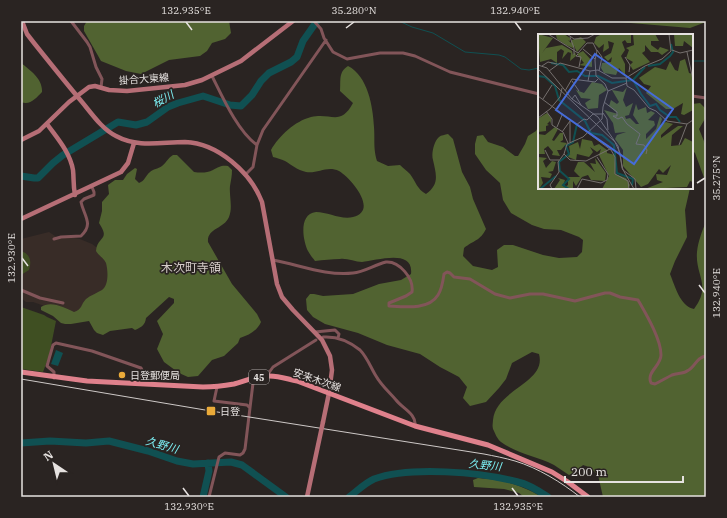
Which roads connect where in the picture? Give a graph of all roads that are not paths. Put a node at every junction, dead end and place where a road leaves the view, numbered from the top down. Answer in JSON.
{"nodes":[{"id":1,"x":22,"y":21,"type":"edge"},
{"id":2,"x":71,"y":21,"type":"edge"},
{"id":3,"x":293,"y":21,"type":"edge"},
{"id":4,"x":314,"y":21,"type":"edge"},
{"id":5,"x":23,"y":29,"type":"edge"},
{"id":6,"x":326,"y":40,"type":"junction"},
{"id":7,"x":212,"y":76,"type":"junction"},
{"id":8,"x":101,"y":87,"type":"junction"},
{"id":9,"x":538,"y":94,"type":"edge"},
{"id":10,"x":77,"y":96,"type":"junction"},
{"id":11,"x":693,"y":96,"type":"edge"},
{"id":12,"x":706,"y":98,"type":"edge"},
{"id":13,"x":47,"y":124,"type":"junction"},
{"id":14,"x":21,"y":140,"type":"edge"},
{"id":15,"x":134,"y":143,"type":"junction"},
{"id":16,"x":256,"y":145,"type":"junction"},
{"id":17,"x":245,"y":174,"type":"junction"},
{"id":18,"x":92,"y":187,"type":"junction"},
{"id":19,"x":75,"y":195,"type":"junction"},
{"id":20,"x":21,"y":219,"type":"edge"},
{"id":21,"x":54,"y":238,"type":"dead end"},
{"id":22,"x":273,"y":260,"type":"junction"},
{"id":23,"x":21,"y":290,"type":"edge"},
{"id":24,"x":63,"y":303,"type":"dead end"},
{"id":25,"x":315,"y":332,"type":"junction"},
{"id":26,"x":323,"y":337,"type":"dead end"},
{"id":27,"x":338,"y":338,"type":"junction"},
{"id":28,"x":316,"y":340,"type":"dead end"},
{"id":29,"x":706,"y":356,"type":"edge"},
{"id":30,"x":21,"y":372,"type":"edge"},
{"id":31,"x":267,"y":376,"type":"junction"},
{"id":32,"x":54,"y":378,"type":"junction"},
{"id":33,"x":138,"y":384,"type":"junction"},
{"id":34,"x":217,"y":387,"type":"junction"},
{"id":35,"x":329,"y":393,"type":"junction"},
{"id":36,"x":249,"y":407,"type":"junction"},
{"id":37,"x":415,"y":426,"type":"junction"},
{"id":38,"x":209,"y":497,"type":"edge"},
{"id":39,"x":307,"y":497,"type":"edge"},
{"id":40,"x":588,"y":497,"type":"edge"}],
"edges":[{"from":1,"to":5,"type":"street"},
{"from":2,"to":8,"type":"street"},
{"from":3,"to":7,"type":"street","name":"掛合大東線"},
{"from":4,"to":6,"type":"street"},
{"from":5,"to":10,"type":"street"},
{"from":6,"to":9,"type":"street"},
{"from":6,"to":16,"type":"street"},
{"from":7,"to":8,"type":"street","name":"掛合大東線"},
{"from":7,"to":16,"type":"street"},
{"from":8,"to":10,"type":"street","name":"掛合大東線"},
{"from":10,"to":13,"type":"street","name":"掛合大東線"},
{"from":10,"to":15,"type":"street"},
{"from":11,"to":12,"type":"street"},
{"from":13,"to":14,"type":"street","name":"掛合大東線"},
{"from":13,"to":19,"type":"street"},
{"from":15,"to":17,"type":"street"},
{"from":15,"to":18,"type":"street"},
{"from":16,"to":17,"type":"street"},
{"from":17,"to":22,"type":"street"},
{"from":18,"to":19,"type":"street"},
{"from":18,"to":21,"type":"street"},
{"from":19,"to":20,"type":"street"},
{"from":22,"to":25,"type":"street"},
{"from":22,"to":29,"type":"street"},
{"from":23,"to":24,"type":"street"},
{"from":25,"to":27,"type":"street"},
{"from":25,"to":35,"type":"street"},
{"from":26,"to":27,"type":"street"},
{"from":27,"to":37,"type":"street"},
{"from":28,"to":31,"type":"street"},
{"from":30,"to":32,"type":"main road","name":"安来木次線","number":"45"},
{"from":31,"to":34,"type":"main road","name":"安来木次線","number":"45"},
{"from":31,"to":35,"type":"main road","name":"安来木次線","number":"45"},
{"from":31,"to":36,"type":"street"},
{"from":32,"to":33,"type":"main road","name":"安来木次線","number":"45"},
{"from":32,"to":33,"type":"street"},
{"from":33,"to":34,"type":"main road","name":"安来木次線","number":"45"},
{"from":34,"to":36,"type":"street"},
{"from":35,"to":37,"type":"main road","name":"安来木次線","number":"45"},
{"from":35,"to":39,"type":"street","bridge":true},
{"from":36,"to":38,"type":"street"},
{"from":37,"to":40,"type":"main road","name":"安来木次線","number":"45"}]}
